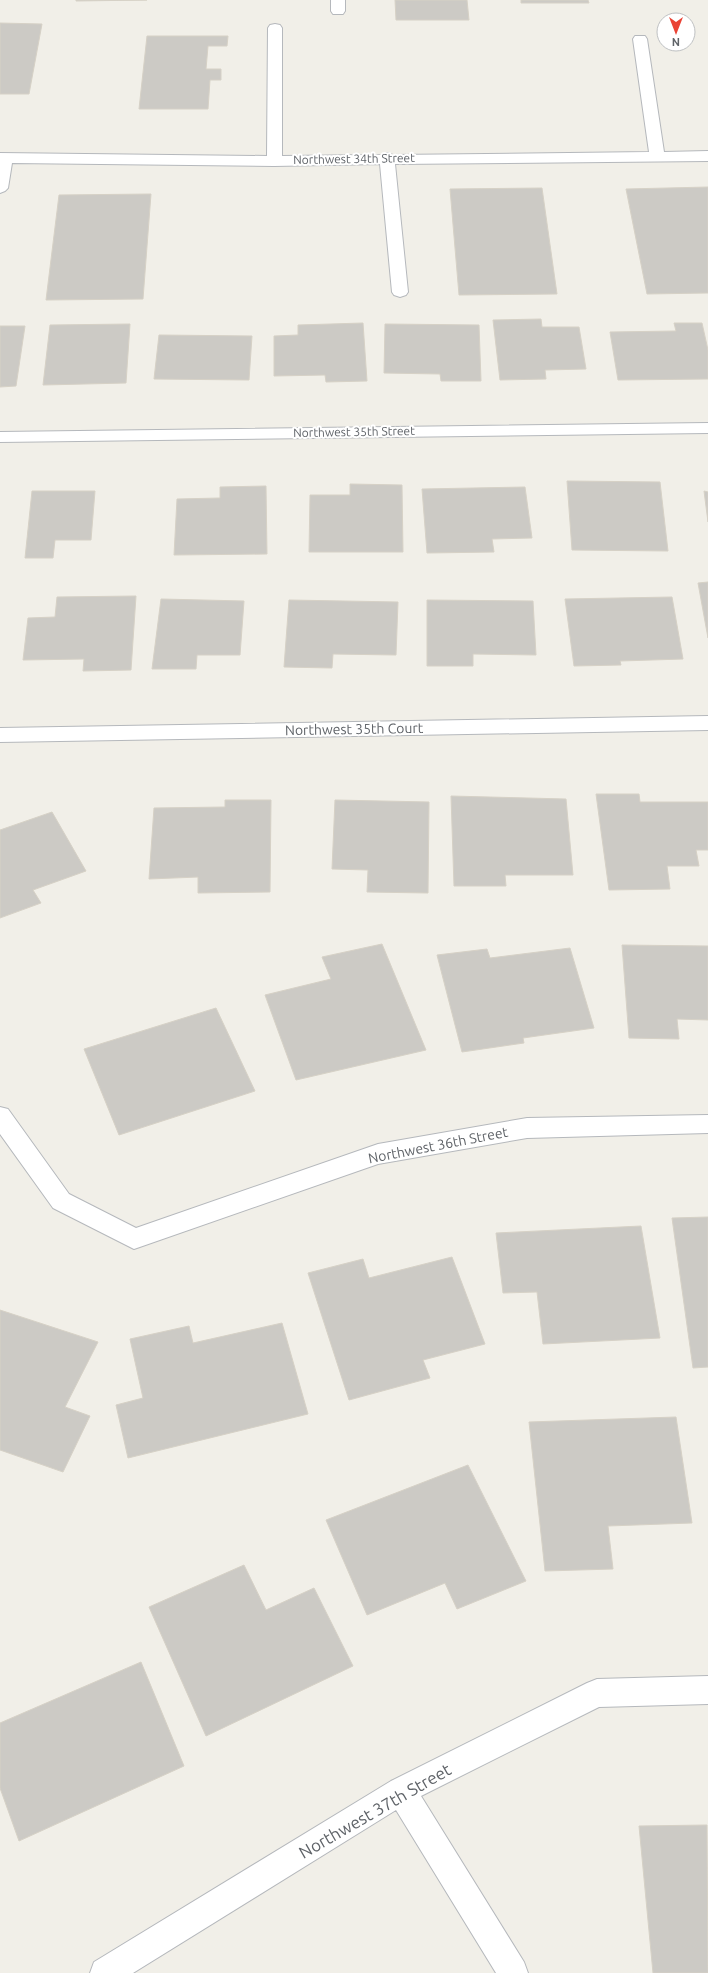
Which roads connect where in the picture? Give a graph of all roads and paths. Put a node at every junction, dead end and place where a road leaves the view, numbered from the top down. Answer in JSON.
{"nodes":[{"id":1,"x":275,"y":28,"type":"dead end"},
{"id":2,"x":640,"y":39,"type":"dead end"},
{"id":3,"x":657,"y":156,"type":"junction"},
{"id":4,"x":708,"y":156,"type":"edge"},
{"id":5,"x":2,"y":158,"type":"edge"},
{"id":6,"x":388,"y":158,"type":"junction"},
{"id":7,"x":274,"y":161,"type":"junction"},
{"id":8,"x":0,"y":188,"type":"edge"},
{"id":9,"x":400,"y":292,"type":"dead end"},
{"id":10,"x":708,"y":428,"type":"edge"},
{"id":11,"x":0,"y":437,"type":"edge"},
{"id":12,"x":708,"y":724,"type":"edge"},
{"id":13,"x":0,"y":734,"type":"edge"},
{"id":14,"x":0,"y":1116,"type":"edge"},
{"id":15,"x":708,"y":1124,"type":"edge"},
{"id":16,"x":708,"y":1690,"type":"edge"},
{"id":17,"x":402,"y":1791,"type":"junction"},
{"id":18,"x":105,"y":1973,"type":"edge"},
{"id":19,"x":514,"y":1973,"type":"edge"}],
"edges":[{"from":1,"to":7,"type":"street"},
{"from":2,"to":3,"type":"street"},
{"from":3,"to":4,"type":"street","name":"Northwest 34th Street"},
{"from":3,"to":6,"type":"street","name":"Northwest 34th Street"},
{"from":5,"to":7,"type":"street","name":"Northwest 34th Street"},
{"from":5,"to":8,"type":"street"},
{"from":6,"to":7,"type":"street","name":"Northwest 34th Street"},
{"from":6,"to":9,"type":"street"},
{"from":10,"to":11,"type":"street","name":"Northwest 35th Street"},
{"from":12,"to":13,"type":"street","name":"Northwest 35th Court"},
{"from":14,"to":15,"type":"street","name":"Northwest 36th Street"},
{"from":16,"to":17,"type":"street","name":"Northwest 37th Street"},
{"from":17,"to":18,"type":"street","name":"Northwest 37th Street"},
{"from":17,"to":19,"type":"street"}]}
